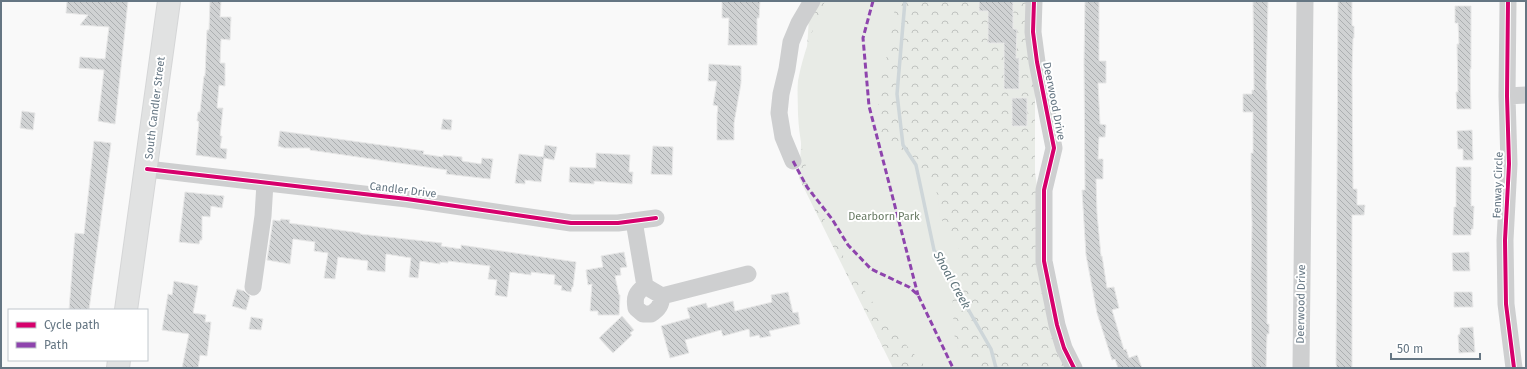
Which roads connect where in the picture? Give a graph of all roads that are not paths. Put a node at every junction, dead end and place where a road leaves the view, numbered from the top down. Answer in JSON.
{"nodes":[{"id":1,"x":169,"y":1,"type":"edge"},
{"id":2,"x":812,"y":1,"type":"edge"},
{"id":3,"x":1034,"y":1,"type":"edge"},
{"id":4,"x":1305,"y":1,"type":"edge"},
{"id":5,"x":1508,"y":1,"type":"edge"},
{"id":6,"x":1507,"y":96,"type":"junction"},
{"id":7,"x":1526,"y":96,"type":"edge"},
{"id":8,"x":793,"y":161,"type":"dead end"},
{"id":9,"x":147,"y":169,"type":"junction"},
{"id":10,"x":265,"y":183,"type":"junction"},
{"id":11,"x":656,"y":218,"type":"dead end"},
{"id":12,"x":634,"y":221,"type":"junction"},
{"id":13,"x":748,"y":274,"type":"dead end"},
{"id":14,"x":645,"y":286,"type":"junction"},
{"id":15,"x":253,"y":287,"type":"dead end"},
{"id":16,"x":662,"y":296,"type":"junction"},
{"id":17,"x":126,"y":309,"type":"edge"},
{"id":18,"x":1074,"y":368,"type":"edge"},
{"id":19,"x":1301,"y":368,"type":"edge"},
{"id":20,"x":1514,"y":368,"type":"edge"}],
"edges":[{"from":1,"to":9,"type":"main road","name":"South Candler Street"},
{"from":2,"to":8,"type":"street"},
{"from":3,"to":18,"type":"street","name":"Deerwood Drive"},
{"from":4,"to":19,"type":"street","name":"Deerwood Drive"},
{"from":5,"to":6,"type":"street","name":"Fenway Circle"},
{"from":6,"to":7,"type":"street"},
{"from":6,"to":20,"type":"street","name":"Fenway Circle"},
{"from":9,"to":10,"type":"street","name":"Candler Drive"},
{"from":9,"to":17,"type":"main road","name":"South Candler Street"},
{"from":10,"to":12,"type":"street","name":"Candler Drive"},
{"from":10,"to":15,"type":"street"},
{"from":11,"to":12,"type":"street","name":"Candler Drive"},
{"from":12,"to":14,"type":"street"},
{"from":13,"to":16,"type":"street"},
{"from":14,"to":16,"type":"street"},
{"from":14,"to":16,"type":"street"}]}
